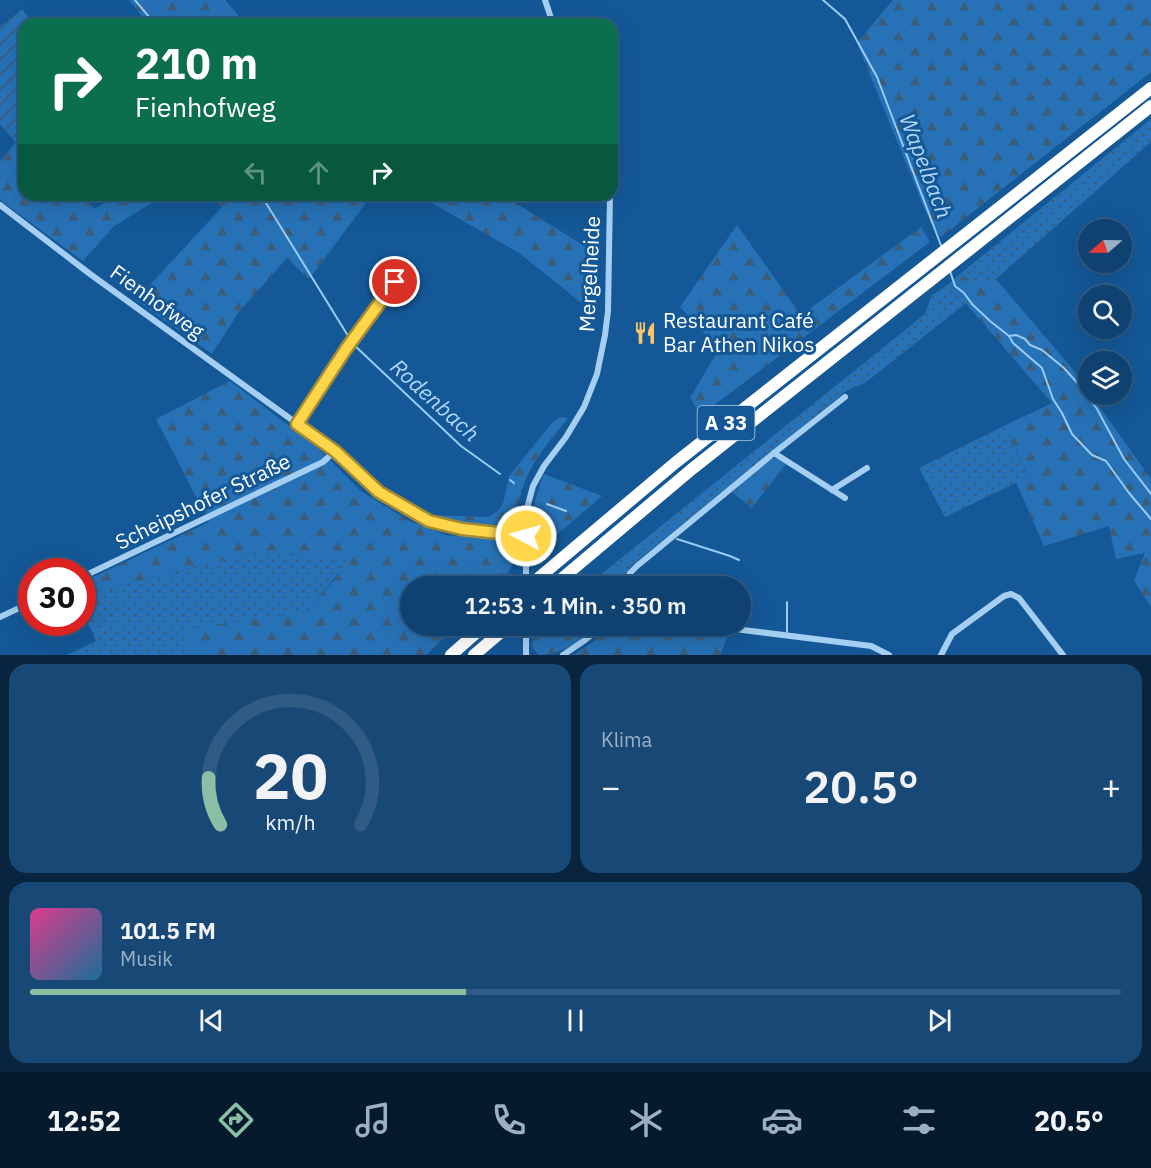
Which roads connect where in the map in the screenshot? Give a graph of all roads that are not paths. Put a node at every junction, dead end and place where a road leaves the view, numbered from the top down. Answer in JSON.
{"nodes":[{"id":1,"x":544,"y":0,"type":"edge"},
{"id":2,"x":552,"y":18,"type":"edge"},
{"id":3,"x":1151,"y":88,"type":"edge"},
{"id":4,"x":1151,"y":106,"type":"edge"},
{"id":5,"x":610,"y":201,"type":"edge"},
{"id":6,"x":0,"y":205,"type":"edge"},
{"id":7,"x":395,"y":282,"type":"dead end"},
{"id":8,"x":845,"y":397,"type":"dead end"},
{"id":9,"x":297,"y":424,"type":"junction"},
{"id":10,"x":335,"y":451,"type":"junction"},
{"id":11,"x":774,"y":453,"type":"junction"},
{"id":12,"x":867,"y":468,"type":"dead end"},
{"id":13,"x":832,"y":490,"type":"junction"},
{"id":14,"x":845,"y":498,"type":"dead end"},
{"id":15,"x":526,"y":536,"type":"junction"},
{"id":16,"x":96,"y":571,"type":"edge"},
{"id":17,"x":527,"y":576,"type":"edge"},
{"id":18,"x":539,"y":576,"type":"edge"},
{"id":19,"x":565,"y":576,"type":"edge"},
{"id":20,"x":629,"y":576,"type":"edge"},
{"id":21,"x":18,"y":609,"type":"edge"},
{"id":22,"x":0,"y":618,"type":"edge"},
{"id":23,"x":751,"y":631,"type":"edge"},
{"id":24,"x":473,"y":636,"type":"edge"},
{"id":25,"x":496,"y":636,"type":"edge"},
{"id":26,"x":526,"y":636,"type":"edge"},
{"id":27,"x":590,"y":636,"type":"edge"},
{"id":28,"x":451,"y":655,"type":"edge"},
{"id":29,"x":474,"y":655,"type":"edge"},
{"id":30,"x":526,"y":655,"type":"edge"},
{"id":31,"x":563,"y":655,"type":"edge"},
{"id":32,"x":889,"y":655,"type":"edge"},
{"id":33,"x":941,"y":655,"type":"edge"},
{"id":34,"x":1063,"y":655,"type":"edge"}],
"edges":[{"from":1,"to":2,"type":"street"},
{"from":3,"to":18,"type":"highway","number":"A 33"},
{"from":4,"to":19,"type":"highway","number":"A 33"},
{"from":5,"to":15,"type":"street","name":"Mergelheide"},
{"from":6,"to":9,"type":"street","name":"Fienhofweg"},
{"from":7,"to":9,"type":"street"},
{"from":8,"to":11,"type":"street"},
{"from":9,"to":10,"type":"street","name":"Fienhofweg"},
{"from":10,"to":15,"type":"street","name":"Fienhofweg"},
{"from":10,"to":16,"type":"street","name":"Scheipshofer Straße"},
{"from":11,"to":13,"type":"street"},
{"from":11,"to":20,"type":"street"},
{"from":12,"to":13,"type":"street"},
{"from":13,"to":14,"type":"street"},
{"from":15,"to":17,"type":"street","name":"Mergelheide"},
{"from":21,"to":22,"type":"street"},
{"from":23,"to":32,"type":"street"},
{"from":24,"to":28,"type":"highway"},
{"from":25,"to":29,"type":"highway"},
{"from":26,"to":30,"type":"street"},
{"from":27,"to":31,"type":"street"},
{"from":33,"to":34,"type":"street"}]}
